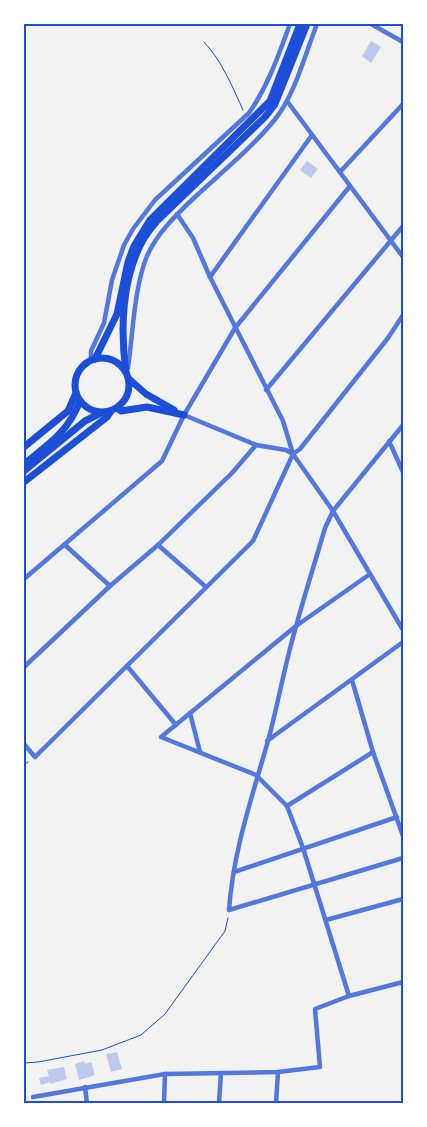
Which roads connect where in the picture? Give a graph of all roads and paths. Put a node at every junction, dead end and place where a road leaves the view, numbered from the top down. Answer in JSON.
{"nodes":[{"id":1,"x":290,"y":24,"type":"edge"},
{"id":2,"x":300,"y":24,"type":"edge"},
{"id":3,"x":307,"y":24,"type":"edge"},
{"id":4,"x":317,"y":24,"type":"edge"},
{"id":5,"x":371,"y":24,"type":"edge"},
{"id":6,"x":385,"y":24,"type":"edge"},
{"id":7,"x":382,"y":30,"type":"junction"},
{"id":8,"x":204,"y":42,"type":"dead end"},
{"id":9,"x":403,"y":42,"type":"edge"},
{"id":10,"x":287,"y":101,"type":"junction"},
{"id":11,"x":403,"y":104,"type":"edge"},
{"id":12,"x":245,"y":116,"type":"junction"},
{"id":13,"x":312,"y":135,"type":"junction"},
{"id":14,"x":340,"y":172,"type":"junction"},
{"id":15,"x":350,"y":186,"type":"junction"},
{"id":16,"x":177,"y":214,"type":"junction"},
{"id":17,"x":403,"y":226,"type":"edge"},
{"id":18,"x":391,"y":241,"type":"junction"},
{"id":19,"x":403,"y":257,"type":"edge"},
{"id":20,"x":210,"y":277,"type":"junction"},
{"id":21,"x":403,"y":315,"type":"edge"},
{"id":22,"x":235,"y":328,"type":"junction"},
{"id":23,"x":93,"y":360,"type":"junction"},
{"id":24,"x":127,"y":375,"type":"junction"},
{"id":25,"x":266,"y":390,"type":"junction"},
{"id":26,"x":76,"y":393,"type":"junction"},
{"id":27,"x":80,"y":401,"type":"junction"},
{"id":28,"x":114,"y":409,"type":"junction"},
{"id":29,"x":102,"y":412,"type":"junction"},
{"id":30,"x":184,"y":415,"type":"junction"},
{"id":31,"x":403,"y":424,"type":"edge"},
{"id":32,"x":389,"y":441,"type":"junction"},
{"id":33,"x":256,"y":445,"type":"junction"},
{"id":34,"x":24,"y":447,"type":"edge"},
{"id":35,"x":293,"y":454,"type":"junction"},
{"id":36,"x":24,"y":464,"type":"edge"},
{"id":37,"x":24,"y":471,"type":"edge"},
{"id":38,"x":403,"y":472,"type":"edge"},
{"id":39,"x":24,"y":482,"type":"edge"},
{"id":40,"x":333,"y":511,"type":"junction"},
{"id":41,"x":65,"y":544,"type":"junction"},
{"id":42,"x":158,"y":546,"type":"junction"},
{"id":43,"x":370,"y":574,"type":"junction"},
{"id":44,"x":24,"y":579,"type":"edge"},
{"id":45,"x":110,"y":586,"type":"junction"},
{"id":46,"x":206,"y":587,"type":"junction"},
{"id":47,"x":296,"y":626,"type":"junction"},
{"id":48,"x":403,"y":630,"type":"edge"},
{"id":49,"x":403,"y":642,"type":"edge"},
{"id":50,"x":127,"y":666,"type":"junction"},
{"id":51,"x":24,"y":667,"type":"edge"},
{"id":52,"x":352,"y":680,"type":"junction"},
{"id":53,"x":190,"y":713,"type":"junction"},
{"id":54,"x":176,"y":725,"type":"junction"},
{"id":55,"x":268,"y":741,"type":"junction"},
{"id":56,"x":24,"y":744,"type":"edge"},
{"id":57,"x":200,"y":752,"type":"junction"},
{"id":58,"x":373,"y":752,"type":"junction"},
{"id":59,"x":256,"y":776,"type":"junction"},
{"id":60,"x":287,"y":806,"type":"junction"},
{"id":61,"x":397,"y":817,"type":"junction"},
{"id":62,"x":403,"y":836,"type":"edge"},
{"id":63,"x":303,"y":848,"type":"junction"},
{"id":64,"x":403,"y":858,"type":"edge"},
{"id":65,"x":234,"y":872,"type":"junction"},
{"id":66,"x":315,"y":885,"type":"junction"},
{"id":67,"x":403,"y":899,"type":"edge"},
{"id":68,"x":229,"y":910,"type":"junction"},
{"id":69,"x":326,"y":920,"type":"junction"},
{"id":70,"x":403,"y":982,"type":"edge"},
{"id":71,"x":349,"y":996,"type":"junction"},
{"id":72,"x":24,"y":1063,"type":"edge"},
{"id":73,"x":278,"y":1072,"type":"junction"},
{"id":74,"x":221,"y":1073,"type":"junction"},
{"id":75,"x":165,"y":1074,"type":"junction"},
{"id":76,"x":85,"y":1087,"type":"junction"},
{"id":77,"x":33,"y":1096,"type":"dead end"},
{"id":78,"x":87,"y":1103,"type":"edge"},
{"id":79,"x":164,"y":1103,"type":"edge"},
{"id":80,"x":218,"y":1103,"type":"edge"},
{"id":81,"x":276,"y":1103,"type":"edge"}],
"edges":[{"from":1,"to":12,"type":"street"},
{"from":2,"to":23,"type":"main road"},
{"from":3,"to":24,"type":"main road"},
{"from":4,"to":10,"type":"street"},
{"from":5,"to":7,"type":"street"},
{"from":6,"to":7,"type":"street"},
{"from":7,"to":9,"type":"street"},
{"from":8,"to":12,"type":"path"},
{"from":10,"to":13,"type":"street"},
{"from":10,"to":16,"type":"street"},
{"from":11,"to":14,"type":"street"},
{"from":12,"to":23,"type":"street"},
{"from":13,"to":14,"type":"street"},
{"from":13,"to":20,"type":"street"},
{"from":14,"to":15,"type":"street"},
{"from":15,"to":18,"type":"street"},
{"from":15,"to":22,"type":"street"},
{"from":16,"to":20,"type":"street"},
{"from":16,"to":24,"type":"street"},
{"from":17,"to":18,"type":"street"},
{"from":18,"to":19,"type":"street"},
{"from":18,"to":25,"type":"street"},
{"from":20,"to":22,"type":"street"},
{"from":21,"to":35,"type":"street"},
{"from":22,"to":25,"type":"street"},
{"from":22,"to":30,"type":"street"},
{"from":23,"to":24,"type":"main road"},
{"from":23,"to":26,"type":"main road"},
{"from":24,"to":28,"type":"main road"},
{"from":24,"to":30,"type":"main road"},
{"from":25,"to":35,"type":"street"},
{"from":26,"to":27,"type":"main road"},
{"from":26,"to":34,"type":"main road"},
{"from":27,"to":29,"type":"main road"},
{"from":27,"to":36,"type":"main road"},
{"from":28,"to":29,"type":"main road"},
{"from":28,"to":30,"type":"main road"},
{"from":28,"to":39,"type":"main road"},
{"from":29,"to":37,"type":"main road"},
{"from":30,"to":33,"type":"street"},
{"from":30,"to":41,"type":"street"},
{"from":31,"to":32,"type":"street"},
{"from":32,"to":38,"type":"street"},
{"from":32,"to":40,"type":"street"},
{"from":33,"to":35,"type":"street"},
{"from":33,"to":42,"type":"street"},
{"from":35,"to":40,"type":"street"},
{"from":35,"to":46,"type":"street"},
{"from":40,"to":43,"type":"street"},
{"from":40,"to":47,"type":"street"},
{"from":41,"to":44,"type":"street"},
{"from":41,"to":45,"type":"street"},
{"from":42,"to":45,"type":"street"},
{"from":42,"to":46,"type":"street"},
{"from":43,"to":47,"type":"street"},
{"from":43,"to":48,"type":"street"},
{"from":45,"to":51,"type":"street"},
{"from":46,"to":50,"type":"street"},
{"from":47,"to":53,"type":"street"},
{"from":47,"to":55,"type":"street"},
{"from":49,"to":52,"type":"street"},
{"from":50,"to":54,"type":"street"},
{"from":50,"to":56,"type":"street"},
{"from":52,"to":55,"type":"street"},
{"from":52,"to":58,"type":"street"},
{"from":53,"to":54,"type":"street"},
{"from":53,"to":57,"type":"street"},
{"from":54,"to":57,"type":"street"},
{"from":55,"to":59,"type":"street"},
{"from":57,"to":59,"type":"street"},
{"from":58,"to":60,"type":"street"},
{"from":58,"to":61,"type":"street"},
{"from":59,"to":60,"type":"street"},
{"from":59,"to":65,"type":"street"},
{"from":60,"to":63,"type":"street"},
{"from":61,"to":62,"type":"street"},
{"from":61,"to":63,"type":"street"},
{"from":63,"to":65,"type":"street"},
{"from":63,"to":66,"type":"street"},
{"from":64,"to":66,"type":"street"},
{"from":65,"to":68,"type":"street"},
{"from":66,"to":68,"type":"street"},
{"from":66,"to":69,"type":"street"},
{"from":67,"to":69,"type":"street"},
{"from":68,"to":72,"type":"path"},
{"from":69,"to":71,"type":"street"},
{"from":70,"to":71,"type":"street"},
{"from":71,"to":73,"type":"street"},
{"from":73,"to":74,"type":"street"},
{"from":73,"to":81,"type":"street"},
{"from":74,"to":75,"type":"street"},
{"from":74,"to":80,"type":"street"},
{"from":75,"to":76,"type":"street"},
{"from":75,"to":79,"type":"street"},
{"from":76,"to":77,"type":"street"},
{"from":76,"to":78,"type":"street"}]}
